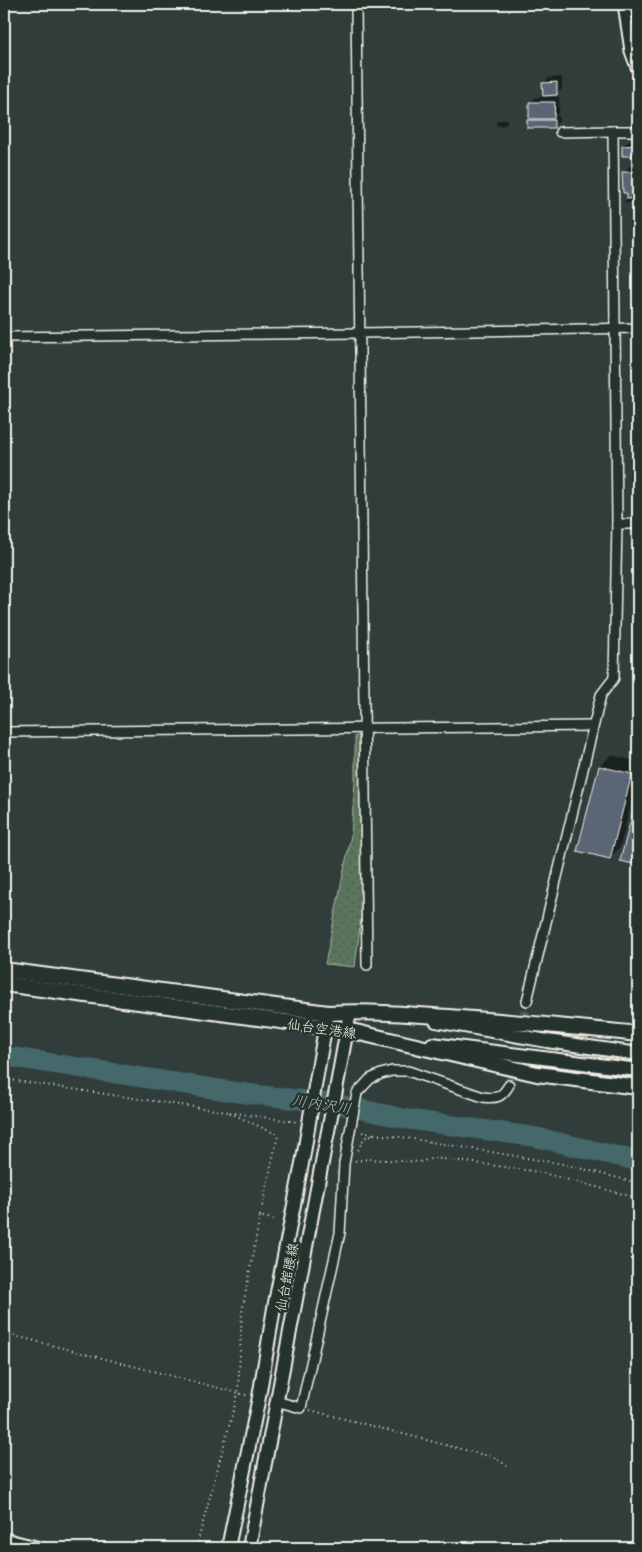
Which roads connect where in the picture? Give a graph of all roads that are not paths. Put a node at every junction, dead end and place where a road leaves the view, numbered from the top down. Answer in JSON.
{"nodes":[{"id":1,"x":356,"y":4,"type":"edge"},
{"id":2,"x":624,"y":4,"type":"edge"},
{"id":3,"x":638,"y":70,"type":"edge"},
{"id":4,"x":613,"y":131,"type":"junction"},
{"id":5,"x":638,"y":131,"type":"edge"},
{"id":6,"x":560,"y":132,"type":"dead end"},
{"id":7,"x":615,"y":328,"type":"junction"},
{"id":8,"x":638,"y":328,"type":"edge"},
{"id":9,"x":360,"y":333,"type":"junction"},
{"id":10,"x":4,"y":337,"type":"edge"},
{"id":11,"x":617,"y":524,"type":"junction"},
{"id":12,"x":638,"y":524,"type":"edge"},
{"id":13,"x":593,"y":726,"type":"junction"},
{"id":14,"x":364,"y":728,"type":"junction"},
{"id":15,"x":4,"y":732,"type":"edge"},
{"id":16,"x":367,"y":965,"type":"dead end"},
{"id":17,"x":4,"y":970,"type":"edge"},
{"id":18,"x":4,"y":984,"type":"edge"},
{"id":19,"x":527,"y":1001,"type":"tunnel mouth"},
{"id":20,"x":350,"y":1012,"type":"junction"},
{"id":21,"x":328,"y":1013,"type":"junction"},
{"id":22,"x":392,"y":1013,"type":"junction"},
{"id":23,"x":326,"y":1028,"type":"junction"},
{"id":24,"x":347,"y":1030,"type":"junction"},
{"id":25,"x":638,"y":1034,"type":"edge"},
{"id":26,"x":388,"y":1039,"type":"junction"},
{"id":27,"x":638,"y":1054,"type":"edge"},
{"id":28,"x":638,"y":1070,"type":"edge"},
{"id":29,"x":509,"y":1085,"type":"tunnel mouth"},
{"id":30,"x":638,"y":1087,"type":"edge"},
{"id":31,"x":276,"y":1401,"type":"junction"},
{"id":32,"x":4,"y":1539,"type":"edge"},
{"id":33,"x":40,"y":1548,"type":"edge"},
{"id":34,"x":228,"y":1548,"type":"edge"},
{"id":35,"x":249,"y":1548,"type":"edge"}],
"edges":[{"from":1,"to":9,"type":"street"},
{"from":2,"to":3,"type":"street"},
{"from":4,"to":5,"type":"street"},
{"from":4,"to":6,"type":"street"},
{"from":4,"to":7,"type":"street"},
{"from":7,"to":8,"type":"street"},
{"from":7,"to":9,"type":"street"},
{"from":7,"to":11,"type":"street"},
{"from":9,"to":10,"type":"street"},
{"from":9,"to":14,"type":"street"},
{"from":11,"to":12,"type":"street"},
{"from":11,"to":13,"type":"street"},
{"from":13,"to":14,"type":"street"},
{"from":13,"to":19,"type":"street"},
{"from":14,"to":15,"type":"street"},
{"from":14,"to":16,"type":"street"},
{"from":17,"to":21,"type":"main road","name":"仙台空港線"},
{"from":18,"to":23,"type":"main road","name":"仙台空港線"},
{"from":20,"to":21,"type":"main road","name":"仙台空港線"},
{"from":20,"to":22,"type":"main road","name":"仙台空港線"},
{"from":20,"to":24,"type":"main road","name":"仙台館腰線"},
{"from":21,"to":23,"type":"main road","name":"仙台館腰線"},
{"from":22,"to":25,"type":"main road","name":"仙台空港線"},
{"from":22,"to":27,"type":"main road"},
{"from":23,"to":24,"type":"main road","name":"仙台空港線"},
{"from":23,"to":34,"type":"main road","name":"仙台館腰線","bridge":true},
{"from":24,"to":26,"type":"main road","name":"仙台空港線"},
{"from":24,"to":31,"type":"main road","name":"仙台館腰線","bridge":true},
{"from":26,"to":28,"type":"main road"},
{"from":26,"to":30,"type":"main road","name":"仙台空港線"},
{"from":29,"to":31,"type":"street","bridge":true},
{"from":31,"to":35,"type":"main road","name":"仙台館腰線"},
{"from":32,"to":33,"type":"street"}]}
